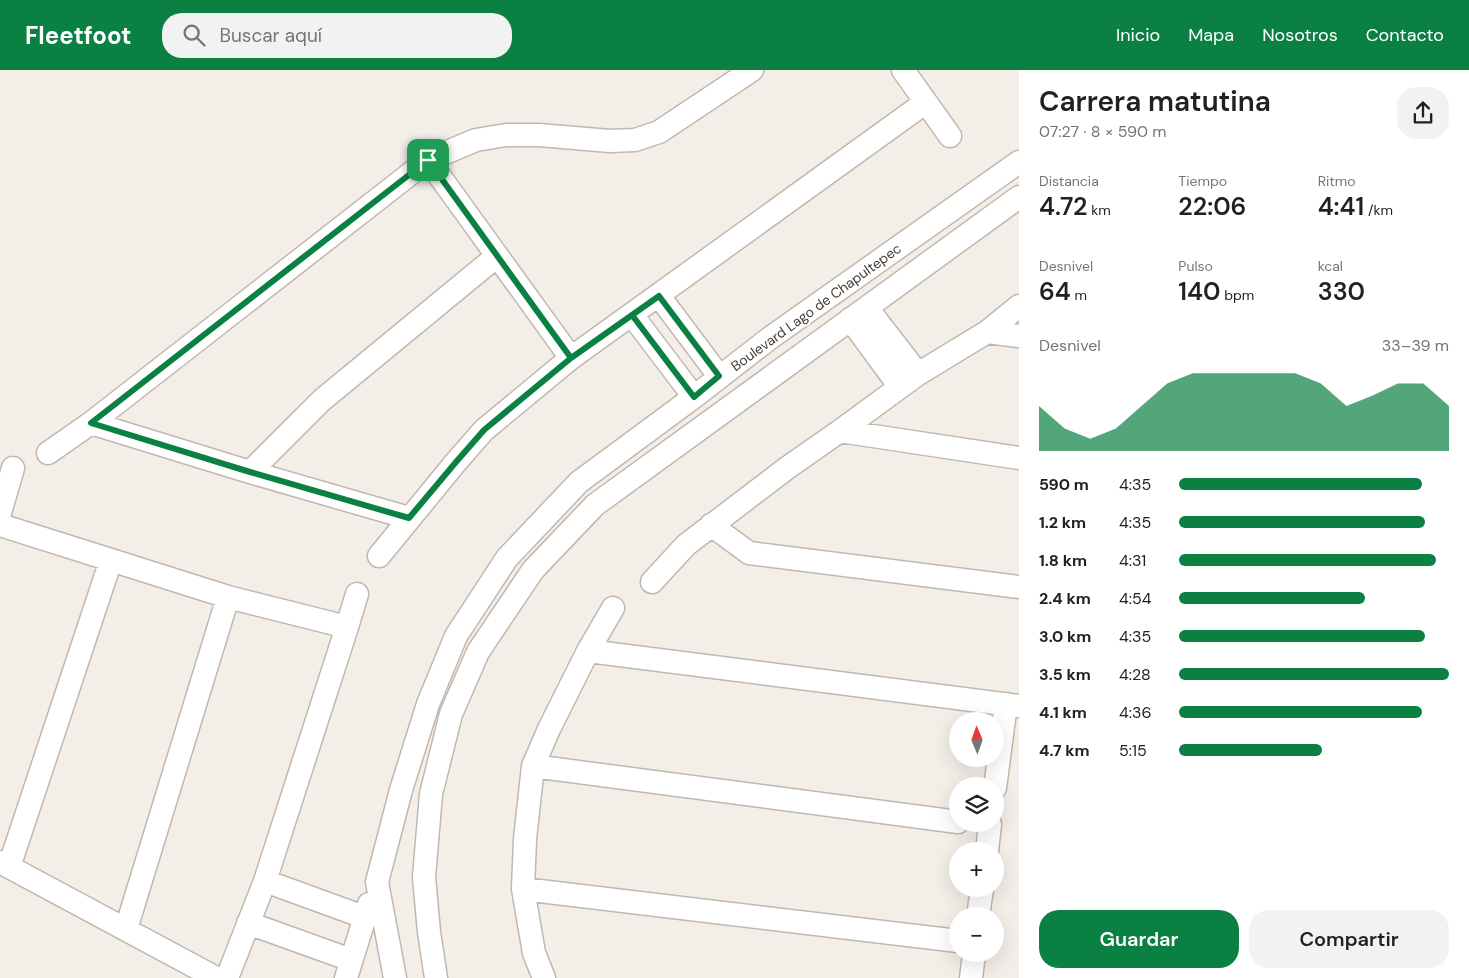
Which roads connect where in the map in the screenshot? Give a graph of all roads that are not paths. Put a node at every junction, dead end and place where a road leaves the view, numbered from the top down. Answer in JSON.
{"nodes":[{"id":1,"x":752,"y":70,"type":"edge"},
{"id":2,"x":903,"y":70,"type":"edge"},
{"id":3,"x":926,"y":102,"type":"junction"},
{"id":4,"x":950,"y":136,"type":"dead end"},
{"id":5,"x":428,"y":160,"type":"junction"},
{"id":6,"x":1019,"y":162,"type":"edge"},
{"id":7,"x":1019,"y":197,"type":"edge"},
{"id":8,"x":498,"y":256,"type":"junction"},
{"id":9,"x":659,"y":296,"type":"junction"},
{"id":10,"x":1019,"y":306,"type":"edge"},
{"id":11,"x":859,"y":314,"type":"junction"},
{"id":12,"x":632,"y":315,"type":"junction"},
{"id":13,"x":987,"y":332,"type":"junction"},
{"id":14,"x":1019,"y":336,"type":"edge"},
{"id":15,"x":770,"y":338,"type":"junction"},
{"id":16,"x":571,"y":358,"type":"junction"},
{"id":17,"x":789,"y":364,"type":"junction"},
{"id":18,"x":918,"y":374,"type":"junction"},
{"id":19,"x":719,"y":376,"type":"junction"},
{"id":20,"x":900,"y":387,"type":"junction"},
{"id":21,"x":694,"y":397,"type":"junction"},
{"id":22,"x":91,"y":423,"type":"junction"},
{"id":23,"x":840,"y":432,"type":"junction"},
{"id":24,"x":48,"y":453,"type":"dead end"},
{"id":25,"x":1019,"y":458,"type":"edge"},
{"id":26,"x":13,"y":468,"type":"dead end"},
{"id":27,"x":250,"y":472,"type":"junction"},
{"id":28,"x":0,"y":513,"type":"edge"},
{"id":29,"x":409,"y":518,"type":"junction"},
{"id":30,"x":0,"y":525,"type":"edge"},
{"id":31,"x":711,"y":525,"type":"junction"},
{"id":32,"x":379,"y":556,"type":"dead end"},
{"id":33,"x":110,"y":560,"type":"junction"},
{"id":34,"x":652,"y":582,"type":"dead end"},
{"id":35,"x":1019,"y":587,"type":"edge"},
{"id":36,"x":357,"y":594,"type":"dead end"},
{"id":37,"x":228,"y":597,"type":"junction"},
{"id":38,"x":613,"y":608,"type":"dead end"},
{"id":39,"x":346,"y":627,"type":"junction"},
{"id":40,"x":588,"y":651,"type":"junction"},
{"id":41,"x":1013,"y":705,"type":"edge"},
{"id":42,"x":533,"y":766,"type":"junction"},
{"id":43,"x":997,"y":777,"type":"edge"},
{"id":44,"x":949,"y":821,"type":"edge"},
{"id":45,"x":4,"y":864,"type":"edge"},
{"id":46,"x":265,"y":881,"type":"junction"},
{"id":47,"x":377,"y":882,"type":"junction"},
{"id":48,"x":523,"y":889,"type":"junction"},
{"id":49,"x":364,"y":917,"type":"junction"},
{"id":50,"x":248,"y":923,"type":"junction"},
{"id":51,"x":126,"y":929,"type":"junction"},
{"id":52,"x":949,"y":940,"type":"edge"},
{"id":53,"x":973,"y":962,"type":"edge"},
{"id":54,"x":348,"y":969,"type":"edge"},
{"id":55,"x":216,"y":978,"type":"edge"},
{"id":56,"x":227,"y":978,"type":"edge"},
{"id":57,"x":395,"y":978,"type":"edge"},
{"id":58,"x":436,"y":978,"type":"edge"},
{"id":59,"x":544,"y":978,"type":"edge"},
{"id":60,"x":971,"y":978,"type":"edge"}],
"edges":[{"from":1,"to":5,"type":"street"},
{"from":2,"to":3,"type":"street"},
{"from":3,"to":4,"type":"street"},
{"from":3,"to":9,"type":"street"},
{"from":5,"to":8,"type":"street"},
{"from":5,"to":22,"type":"street"},
{"from":6,"to":15,"type":"street","name":"Boulevard Lago de Chapultepec"},
{"from":7,"to":11,"type":"street"},
{"from":8,"to":16,"type":"street"},
{"from":8,"to":27,"type":"street"},
{"from":9,"to":12,"type":"street"},
{"from":9,"to":19,"type":"street"},
{"from":10,"to":13,"type":"street"},
{"from":11,"to":17,"type":"street"},
{"from":11,"to":18,"type":"street"},
{"from":11,"to":20,"type":"street"},
{"from":12,"to":16,"type":"street"},
{"from":12,"to":21,"type":"street"},
{"from":13,"to":14,"type":"street"},
{"from":13,"to":18,"type":"street"},
{"from":15,"to":17,"type":"street"},
{"from":15,"to":19,"type":"street","name":"Boulevard Lago de Chapultepec"},
{"from":16,"to":29,"type":"street"},
{"from":17,"to":58,"type":"street"},
{"from":18,"to":20,"type":"street"},
{"from":19,"to":21,"type":"street","name":"Boulevard Lago de Chapultepec"},
{"from":20,"to":23,"type":"street"},
{"from":21,"to":47,"type":"street","name":"Boulevard Lago de Chapultepec"},
{"from":22,"to":24,"type":"street"},
{"from":22,"to":27,"type":"street"},
{"from":23,"to":25,"type":"street"},
{"from":23,"to":31,"type":"street"},
{"from":26,"to":28,"type":"street"},
{"from":27,"to":29,"type":"street"},
{"from":29,"to":32,"type":"street"},
{"from":30,"to":33,"type":"street"},
{"from":31,"to":34,"type":"street"},
{"from":31,"to":35,"type":"street"},
{"from":33,"to":37,"type":"street"},
{"from":33,"to":45,"type":"street"},
{"from":36,"to":39,"type":"street"},
{"from":37,"to":39,"type":"street"},
{"from":37,"to":51,"type":"street"},
{"from":38,"to":40,"type":"street"},
{"from":39,"to":46,"type":"street"},
{"from":40,"to":41,"type":"street"},
{"from":40,"to":42,"type":"street"},
{"from":41,"to":43,"type":"street"},
{"from":42,"to":44,"type":"street"},
{"from":42,"to":48,"type":"street"},
{"from":45,"to":51,"type":"street"},
{"from":46,"to":49,"type":"street"},
{"from":46,"to":50,"type":"street"},
{"from":47,"to":49,"type":"street"},
{"from":47,"to":57,"type":"street","name":"Boulevard Lago de Chapultepec"},
{"from":48,"to":52,"type":"street"},
{"from":48,"to":59,"type":"street"},
{"from":49,"to":54,"type":"street"},
{"from":50,"to":54,"type":"street"},
{"from":50,"to":56,"type":"street"},
{"from":51,"to":55,"type":"street"},
{"from":53,"to":60,"type":"street"}]}
